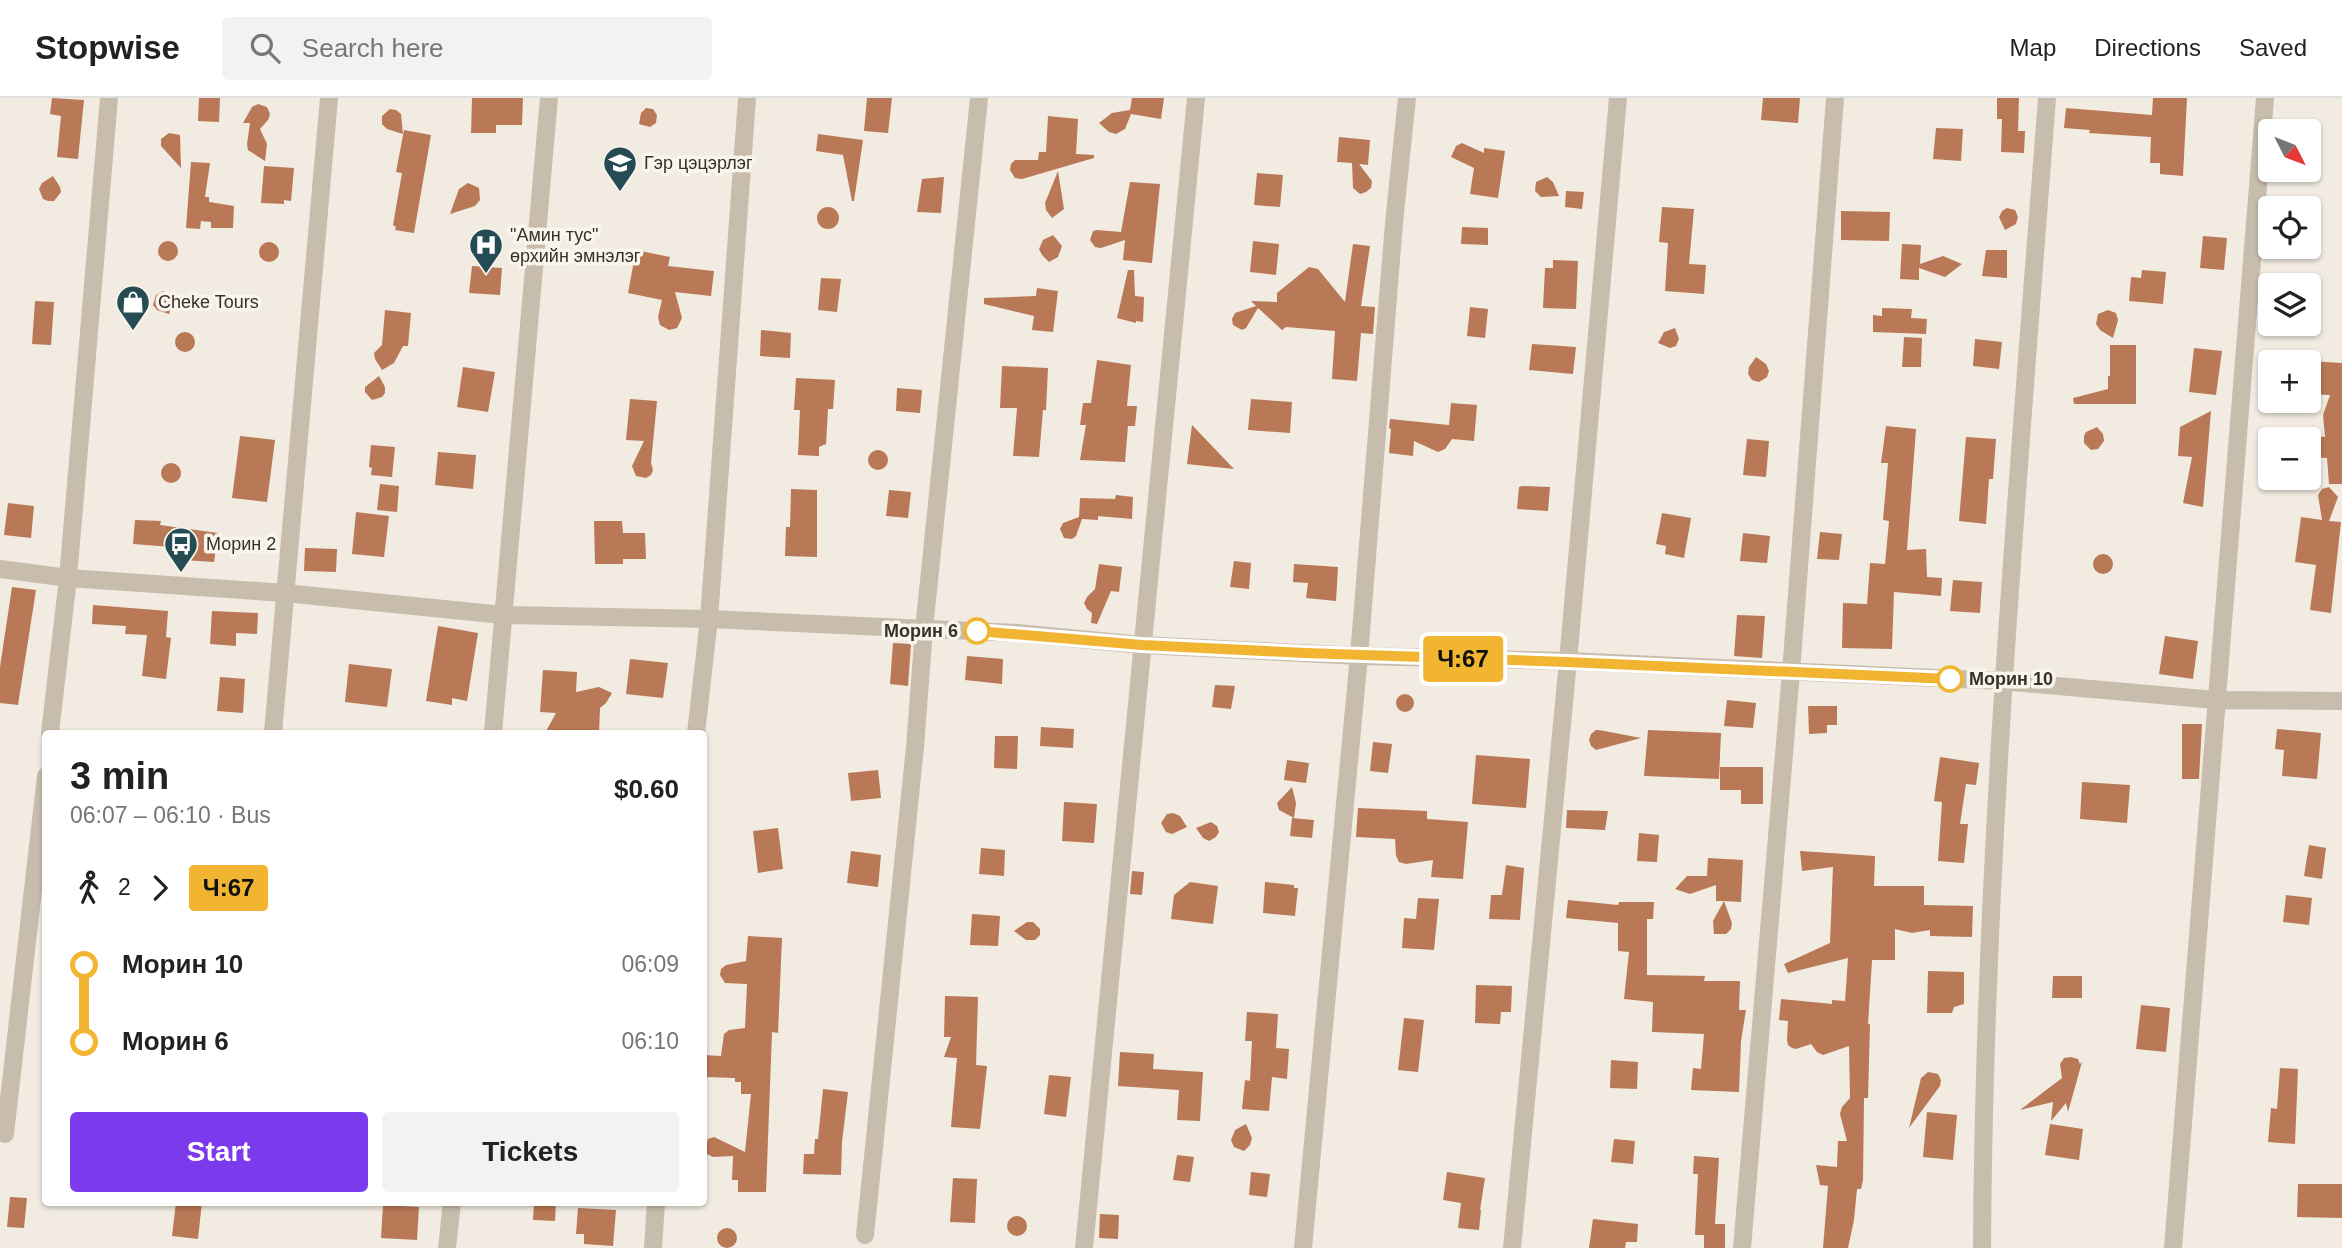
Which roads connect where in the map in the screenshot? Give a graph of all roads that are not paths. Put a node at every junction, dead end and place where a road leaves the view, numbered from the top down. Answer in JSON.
{"nodes":[{"id":1,"x":109,"y":98,"type":"edge"},
{"id":2,"x":329,"y":98,"type":"edge"},
{"id":3,"x":549,"y":98,"type":"edge"},
{"id":4,"x":747,"y":98,"type":"edge"},
{"id":5,"x":979,"y":98,"type":"edge"},
{"id":6,"x":1196,"y":98,"type":"edge"},
{"id":7,"x":1407,"y":98,"type":"edge"},
{"id":8,"x":1618,"y":98,"type":"edge"},
{"id":9,"x":1835,"y":98,"type":"edge"},
{"id":10,"x":2048,"y":98,"type":"edge"},
{"id":11,"x":2265,"y":98,"type":"edge"},
{"id":12,"x":0,"y":569,"type":"edge"},
{"id":13,"x":68,"y":578,"type":"junction"},
{"id":14,"x":285,"y":593,"type":"junction"},
{"id":15,"x":503,"y":615,"type":"junction"},
{"id":16,"x":709,"y":619,"type":"junction"},
{"id":17,"x":924,"y":629,"type":"junction"},
{"id":18,"x":1142,"y":645,"type":"junction"},
{"id":19,"x":1359,"y":656,"type":"junction"},
{"id":20,"x":1567,"y":662,"type":"junction"},
{"id":21,"x":1791,"y":672,"type":"junction"},
{"id":22,"x":2002,"y":681,"type":"junction"},
{"id":23,"x":2216,"y":700,"type":"junction"},
{"id":24,"x":2342,"y":701,"type":"edge"},
{"id":25,"x":50,"y":730,"type":"edge"},
{"id":26,"x":273,"y":730,"type":"edge"},
{"id":27,"x":493,"y":730,"type":"edge"},
{"id":28,"x":696,"y":730,"type":"edge"},
{"id":29,"x":42,"y":811,"type":"edge"},
{"id":30,"x":5,"y":1134,"type":"dead end"},
{"id":31,"x":452,"y":1206,"type":"edge"},
{"id":32,"x":656,"y":1206,"type":"edge"},
{"id":33,"x":865,"y":1235,"type":"dead end"},
{"id":34,"x":447,"y":1248,"type":"edge"},
{"id":35,"x":653,"y":1248,"type":"edge"},
{"id":36,"x":1084,"y":1248,"type":"edge"},
{"id":37,"x":1303,"y":1248,"type":"edge"},
{"id":38,"x":1512,"y":1248,"type":"edge"},
{"id":39,"x":1742,"y":1248,"type":"edge"},
{"id":40,"x":1982,"y":1248,"type":"edge"},
{"id":41,"x":2173,"y":1248,"type":"edge"}],
"edges":[{"from":1,"to":13,"type":"street"},
{"from":2,"to":14,"type":"street"},
{"from":3,"to":15,"type":"street"},
{"from":4,"to":16,"type":"street"},
{"from":5,"to":17,"type":"street"},
{"from":6,"to":18,"type":"street"},
{"from":7,"to":19,"type":"street"},
{"from":8,"to":20,"type":"street"},
{"from":9,"to":21,"type":"street"},
{"from":10,"to":22,"type":"street"},
{"from":11,"to":23,"type":"street"},
{"from":12,"to":13,"type":"street"},
{"from":13,"to":14,"type":"street"},
{"from":13,"to":25,"type":"street"},
{"from":14,"to":15,"type":"street"},
{"from":14,"to":26,"type":"street"},
{"from":15,"to":16,"type":"street"},
{"from":15,"to":27,"type":"street"},
{"from":16,"to":17,"type":"street"},
{"from":16,"to":28,"type":"street"},
{"from":17,"to":18,"type":"street"},
{"from":17,"to":33,"type":"street"},
{"from":18,"to":19,"type":"street"},
{"from":18,"to":36,"type":"street"},
{"from":19,"to":20,"type":"street"},
{"from":19,"to":37,"type":"street"},
{"from":20,"to":21,"type":"street"},
{"from":20,"to":38,"type":"street"},
{"from":21,"to":22,"type":"street"},
{"from":21,"to":39,"type":"street"},
{"from":22,"to":23,"type":"street"},
{"from":22,"to":40,"type":"street"},
{"from":23,"to":24,"type":"street"},
{"from":23,"to":41,"type":"street"},
{"from":29,"to":30,"type":"street"},
{"from":31,"to":34,"type":"street"},
{"from":32,"to":35,"type":"street"}]}
